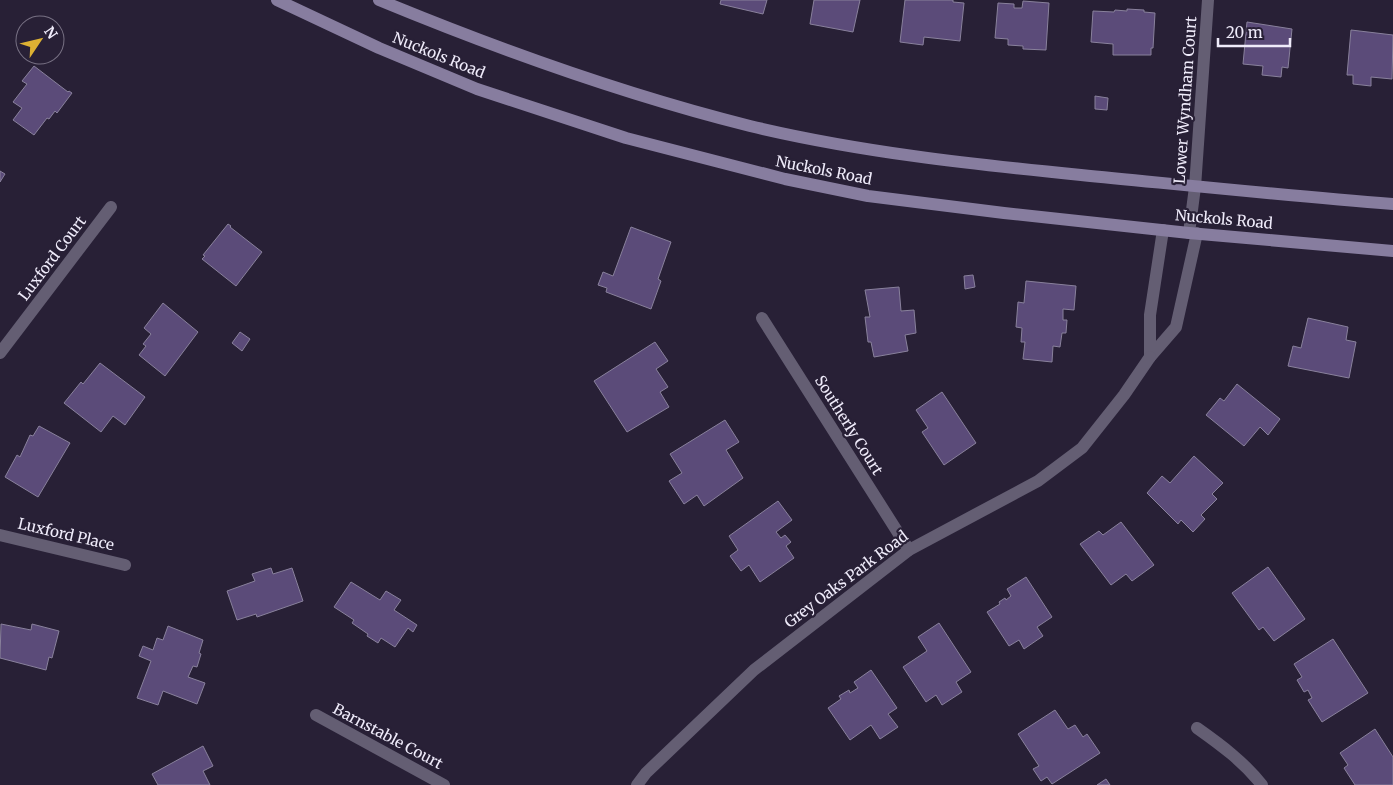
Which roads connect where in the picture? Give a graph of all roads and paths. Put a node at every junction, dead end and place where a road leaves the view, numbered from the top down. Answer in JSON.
{"nodes":[{"id":1,"x":277,"y":0,"type":"edge"},
{"id":2,"x":379,"y":0,"type":"edge"},
{"id":3,"x":1208,"y":0,"type":"edge"},
{"id":4,"x":1195,"y":187,"type":"junction"},
{"id":5,"x":1393,"y":204,"type":"edge"},
{"id":6,"x":111,"y":207,"type":"dead end"},
{"id":7,"x":1162,"y":230,"type":"junction"},
{"id":8,"x":1193,"y":233,"type":"junction"},
{"id":9,"x":1393,"y":251,"type":"edge"},
{"id":10,"x":762,"y":318,"type":"dead end"},
{"id":11,"x":0,"y":353,"type":"edge"},
{"id":12,"x":1150,"y":357,"type":"junction"},
{"id":13,"x":0,"y":535,"type":"edge"},
{"id":14,"x":909,"y":550,"type":"junction"},
{"id":15,"x":125,"y":565,"type":"dead end"},
{"id":16,"x":316,"y":716,"type":"dead end"},
{"id":17,"x":1197,"y":728,"type":"dead end"},
{"id":18,"x":444,"y":785,"type":"edge"},
{"id":19,"x":637,"y":785,"type":"edge"},
{"id":20,"x":1262,"y":785,"type":"edge"}],
"edges":[{"from":1,"to":7,"type":"main road","name":"Nuckols Road"},
{"from":2,"to":4,"type":"main road","name":"Nuckols Road"},
{"from":3,"to":4,"type":"street","name":"Lower Wyndham Court"},
{"from":4,"to":5,"type":"main road","name":"Nuckols Road"},
{"from":4,"to":8,"type":"street","name":"Lower Wyndham Court"},
{"from":6,"to":11,"type":"street","name":"Luxford Court"},
{"from":7,"to":8,"type":"main road","name":"Nuckols Road"},
{"from":7,"to":12,"type":"street"},
{"from":8,"to":9,"type":"main road","name":"Nuckols Road"},
{"from":8,"to":12,"type":"street","name":"Grey Oaks Park Road"},
{"from":10,"to":14,"type":"street","name":"Southerly Court"},
{"from":12,"to":14,"type":"street","name":"Grey Oaks Park Road"},
{"from":13,"to":15,"type":"street","name":"Luxford Place"},
{"from":14,"to":19,"type":"street","name":"Grey Oaks Park Road"},
{"from":16,"to":18,"type":"street","name":"Barnstable Court"},
{"from":17,"to":20,"type":"street"}]}
